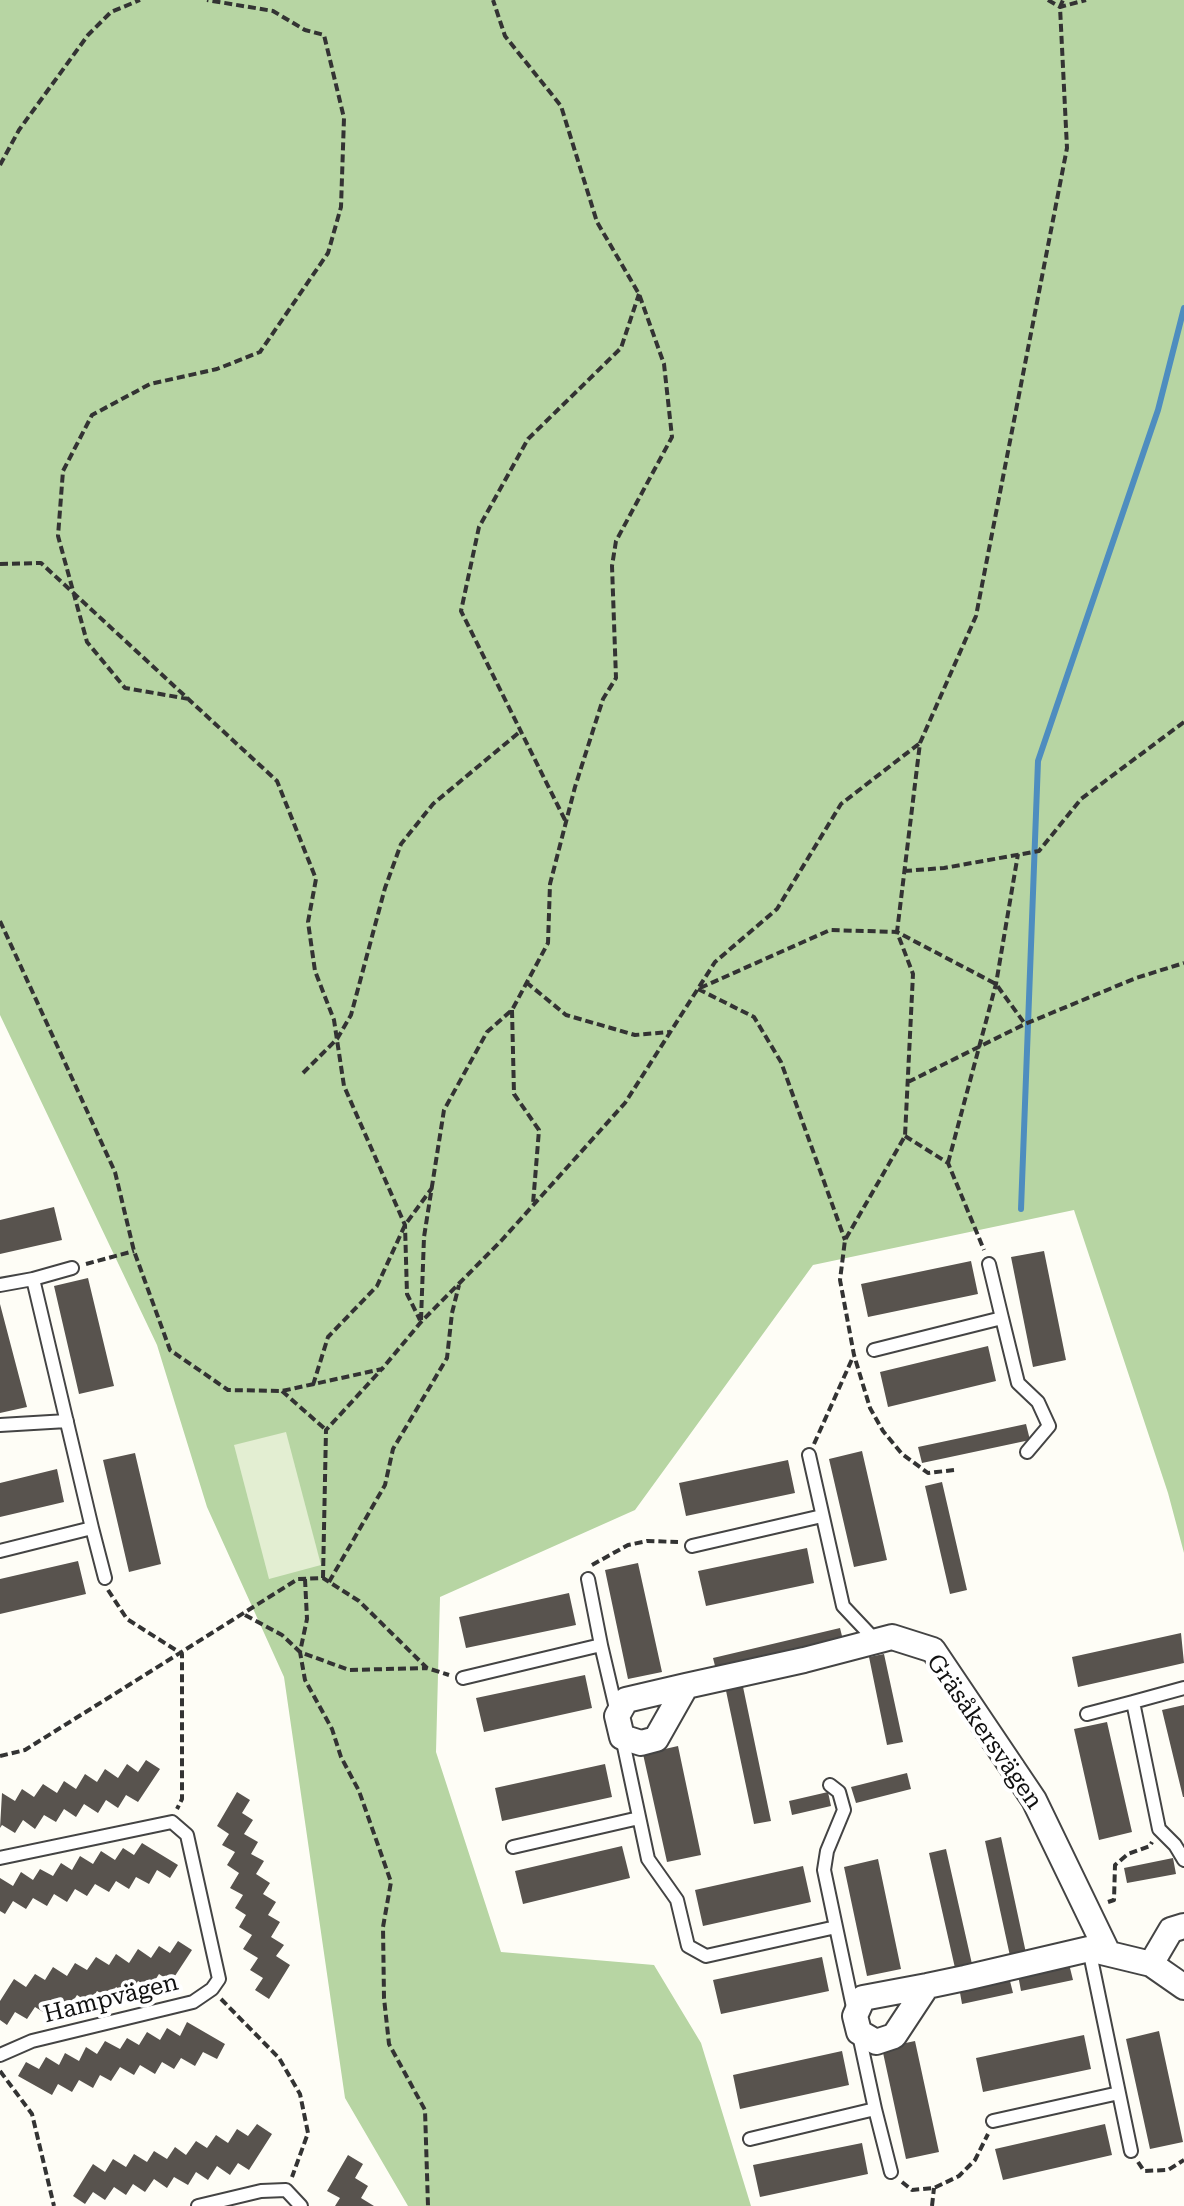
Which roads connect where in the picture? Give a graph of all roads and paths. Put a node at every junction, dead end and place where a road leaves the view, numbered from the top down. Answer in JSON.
{"nodes":[{"id":1,"x":140,"y":0,"type":"edge"},
{"id":2,"x":207,"y":0,"type":"edge"},
{"id":3,"x":493,"y":0,"type":"edge"},
{"id":4,"x":1051,"y":0,"type":"edge"},
{"id":5,"x":1063,"y":0,"type":"edge"},
{"id":6,"x":1086,"y":0,"type":"edge"},
{"id":7,"x":1060,"y":7,"type":"junction"},
{"id":8,"x":0,"y":165,"type":"edge"},
{"id":9,"x":639,"y":294,"type":"junction"},
{"id":10,"x":0,"y":564,"type":"edge"},
{"id":11,"x":73,"y":593,"type":"junction"},
{"id":12,"x":189,"y":699,"type":"junction"},
{"id":13,"x":1184,"y":722,"type":"edge"},
{"id":14,"x":522,"y":730,"type":"junction"},
{"id":15,"x":920,"y":743,"type":"junction"},
{"id":16,"x":566,"y":822,"type":"junction"},
{"id":17,"x":1018,"y":854,"type":"junction"},
{"id":18,"x":904,"y":871,"type":"junction"},
{"id":19,"x":0,"y":921,"type":"edge"},
{"id":20,"x":897,"y":932,"type":"junction"},
{"id":21,"x":1184,"y":963,"type":"edge"},
{"id":22,"x":526,"y":982,"type":"junction"},
{"id":23,"x":996,"y":984,"type":"junction"},
{"id":24,"x":698,"y":989,"type":"junction"},
{"id":25,"x":512,"y":1010,"type":"junction"},
{"id":26,"x":1025,"y":1024,"type":"junction"},
{"id":27,"x":669,"y":1032,"type":"junction"},
{"id":28,"x":337,"y":1039,"type":"junction"},
{"id":29,"x":982,"y":1044,"type":"junction"},
{"id":30,"x":303,"y":1073,"type":"dead end"},
{"id":31,"x":906,"y":1083,"type":"junction"},
{"id":32,"x":905,"y":1136,"type":"junction"},
{"id":33,"x":948,"y":1163,"type":"junction"},
{"id":34,"x":433,"y":1187,"type":"junction"},
{"id":35,"x":532,"y":1206,"type":"junction"},
{"id":36,"x":405,"y":1225,"type":"junction"},
{"id":37,"x":845,"y":1240,"type":"junction"},
{"id":38,"x":134,"y":1251,"type":"junction"},
{"id":39,"x":989,"y":1264,"type":"joint"},
{"id":40,"x":72,"y":1268,"type":"joint"},
{"id":41,"x":33,"y":1279,"type":"junction"},
{"id":42,"x":459,"y":1284,"type":"junction"},
{"id":43,"x":0,"y":1285,"type":"edge"},
{"id":44,"x":1002,"y":1318,"type":"junction"},
{"id":45,"x":421,"y":1322,"type":"junction"},
{"id":46,"x":874,"y":1350,"type":"dead end"},
{"id":47,"x":854,"y":1355,"type":"junction"},
{"id":48,"x":382,"y":1369,"type":"junction"},
{"id":49,"x":313,"y":1385,"type":"junction"},
{"id":50,"x":282,"y":1391,"type":"junction"},
{"id":51,"x":67,"y":1421,"type":"junction"},
{"id":52,"x":0,"y":1425,"type":"edge"},
{"id":53,"x":326,"y":1430,"type":"junction"},
{"id":54,"x":1027,"y":1452,"type":"dead end"},
{"id":55,"x":809,"y":1455,"type":"joint"},
{"id":56,"x":954,"y":1470,"type":"dead end"},
{"id":57,"x":822,"y":1516,"type":"junction"},
{"id":58,"x":92,"y":1528,"type":"junction"},
{"id":59,"x":692,"y":1546,"type":"joint"},
{"id":60,"x":0,"y":1551,"type":"edge"},
{"id":61,"x":105,"y":1578,"type":"joint"},
{"id":62,"x":323,"y":1578,"type":"junction"},
{"id":63,"x":305,"y":1579,"type":"junction"},
{"id":64,"x":588,"y":1579,"type":"joint"},
{"id":65,"x":329,"y":1582,"type":"junction"},
{"id":66,"x":243,"y":1614,"type":"junction"},
{"id":67,"x":876,"y":1641,"type":"junction"},
{"id":68,"x":601,"y":1645,"type":"junction"},
{"id":69,"x":300,"y":1652,"type":"junction"},
{"id":70,"x":182,"y":1654,"type":"junction"},
{"id":71,"x":427,"y":1668,"type":"junction"},
{"id":72,"x":463,"y":1678,"type":"joint"},
{"id":73,"x":686,"y":1686,"type":"junction"},
{"id":74,"x":1184,"y":1688,"type":"edge"},
{"id":75,"x":1133,"y":1702,"type":"junction"},
{"id":76,"x":1087,"y":1714,"type":"dead end"},
{"id":77,"x":620,"y":1727,"type":"junction"},
{"id":78,"x":0,"y":1756,"type":"edge"},
{"id":79,"x":830,"y":1785,"type":"dead end"},
{"id":80,"x":639,"y":1818,"type":"junction"},
{"id":81,"x":172,"y":1822,"type":"junction"},
{"id":82,"x":1159,"y":1829,"type":"junction"},
{"id":83,"x":513,"y":1847,"type":"dead end"},
{"id":84,"x":0,"y":1858,"type":"edge"},
{"id":85,"x":1184,"y":1860,"type":"edge"},
{"id":86,"x":1086,"y":1907,"type":"junction"},
{"id":87,"x":1184,"y":1926,"type":"edge"},
{"id":88,"x":836,"y":1927,"type":"junction"},
{"id":89,"x":1098,"y":1951,"type":"junction"},
{"id":90,"x":1151,"y":1964,"type":"junction"},
{"id":91,"x":927,"y":1986,"type":"junction"},
{"id":92,"x":1184,"y":1987,"type":"edge"},
{"id":93,"x":212,"y":1989,"type":"junction"},
{"id":94,"x":857,"y":2024,"type":"junction"},
{"id":95,"x":0,"y":2055,"type":"edge"},
{"id":96,"x":0,"y":2071,"type":"edge"},
{"id":97,"x":1119,"y":2093,"type":"junction"},
{"id":98,"x":875,"y":2109,"type":"junction"},
{"id":99,"x":993,"y":2121,"type":"joint"},
{"id":100,"x":750,"y":2139,"type":"dead end"},
{"id":101,"x":1131,"y":2151,"type":"joint"},
{"id":102,"x":1184,"y":2160,"type":"edge"},
{"id":103,"x":891,"y":2172,"type":"joint"},
{"id":104,"x":934,"y":2188,"type":"junction"},
{"id":105,"x":286,"y":2190,"type":"junction"},
{"id":106,"x":54,"y":2206,"type":"edge"},
{"id":107,"x":198,"y":2206,"type":"edge"},
{"id":108,"x":301,"y":2206,"type":"edge"},
{"id":109,"x":428,"y":2206,"type":"edge"},
{"id":110,"x":932,"y":2206,"type":"edge"}],
"edges":[{"from":1,"to":8,"type":"path"},
{"from":2,"to":11,"type":"path"},
{"from":3,"to":9,"type":"path"},
{"from":4,"to":7,"type":"path"},
{"from":5,"to":7,"type":"path"},
{"from":6,"to":7,"type":"path"},
{"from":7,"to":15,"type":"path"},
{"from":9,"to":14,"type":"path"},
{"from":9,"to":16,"type":"path"},
{"from":10,"to":11,"type":"path"},
{"from":11,"to":12,"type":"path"},
{"from":11,"to":12,"type":"path"},
{"from":12,"to":28,"type":"path"},
{"from":13,"to":17,"type":"path"},
{"from":14,"to":16,"type":"path"},
{"from":14,"to":28,"type":"path"},
{"from":15,"to":18,"type":"path"},
{"from":15,"to":24,"type":"path"},
{"from":16,"to":22,"type":"path"},
{"from":17,"to":18,"type":"path"},
{"from":17,"to":23,"type":"path"},
{"from":18,"to":20,"type":"path"},
{"from":19,"to":38,"type":"path"},
{"from":20,"to":23,"type":"path"},
{"from":20,"to":24,"type":"path"},
{"from":20,"to":31,"type":"path"},
{"from":21,"to":26,"type":"path"},
{"from":22,"to":25,"type":"path"},
{"from":22,"to":27,"type":"path"},
{"from":23,"to":26,"type":"path"},
{"from":23,"to":29,"type":"path"},
{"from":24,"to":27,"type":"path"},
{"from":24,"to":37,"type":"path"},
{"from":25,"to":34,"type":"path"},
{"from":25,"to":35,"type":"path"},
{"from":26,"to":29,"type":"path"},
{"from":27,"to":35,"type":"path"},
{"from":28,"to":30,"type":"path"},
{"from":28,"to":36,"type":"path"},
{"from":29,"to":31,"type":"path"},
{"from":29,"to":33,"type":"path"},
{"from":31,"to":32,"type":"path"},
{"from":32,"to":33,"type":"path"},
{"from":32,"to":37,"type":"path"},
{"from":33,"to":39,"type":"path"},
{"from":34,"to":36,"type":"path"},
{"from":34,"to":45,"type":"path"},
{"from":35,"to":42,"type":"path"},
{"from":36,"to":45,"type":"path"},
{"from":36,"to":49,"type":"path"},
{"from":37,"to":47,"type":"path"},
{"from":38,"to":40,"type":"path"},
{"from":38,"to":50,"type":"path"},
{"from":39,"to":44,"type":"lane"},
{"from":40,"to":41,"type":"lane"},
{"from":41,"to":43,"type":"lane"},
{"from":41,"to":51,"type":"lane"},
{"from":42,"to":45,"type":"path"},
{"from":42,"to":65,"type":"path"},
{"from":44,"to":46,"type":"lane"},
{"from":44,"to":54,"type":"lane"},
{"from":45,"to":48,"type":"path"},
{"from":47,"to":55,"type":"path"},
{"from":47,"to":56,"type":"path"},
{"from":48,"to":49,"type":"path"},
{"from":48,"to":53,"type":"path"},
{"from":49,"to":50,"type":"path"},
{"from":50,"to":53,"type":"path"},
{"from":51,"to":52,"type":"lane"},
{"from":51,"to":58,"type":"lane"},
{"from":53,"to":62,"type":"path"},
{"from":55,"to":57,"type":"lane"},
{"from":57,"to":59,"type":"lane"},
{"from":57,"to":67,"type":"lane"},
{"from":58,"to":60,"type":"lane"},
{"from":58,"to":61,"type":"lane"},
{"from":59,"to":64,"type":"path"},
{"from":61,"to":70,"type":"path"},
{"from":62,"to":63,"type":"path"},
{"from":62,"to":65,"type":"path"},
{"from":63,"to":66,"type":"path"},
{"from":63,"to":69,"type":"path"},
{"from":64,"to":68,"type":"lane"},
{"from":65,"to":71,"type":"path"},
{"from":66,"to":69,"type":"path"},
{"from":66,"to":70,"type":"path"},
{"from":67,"to":73,"type":"street","name":"Gräsåkersvägen"},
{"from":67,"to":86,"type":"street","name":"Gräsåkersvägen"},
{"from":68,"to":72,"type":"lane"},
{"from":68,"to":77,"type":"lane"},
{"from":69,"to":71,"type":"path"},
{"from":69,"to":109,"type":"path"},
{"from":70,"to":78,"type":"path"},
{"from":70,"to":81,"type":"path"},
{"from":71,"to":72,"type":"path"},
{"from":73,"to":77,"type":"street","name":"Gräsåkersvägen"},
{"from":73,"to":77,"type":"street"},
{"from":74,"to":75,"type":"lane"},
{"from":75,"to":76,"type":"lane"},
{"from":75,"to":82,"type":"lane"},
{"from":77,"to":80,"type":"lane"},
{"from":79,"to":88,"type":"lane"},
{"from":80,"to":83,"type":"lane"},
{"from":80,"to":88,"type":"lane"},
{"from":81,"to":84,"type":"lane"},
{"from":81,"to":93,"type":"lane","name":"Hampvägen"},
{"from":82,"to":85,"type":"lane"},
{"from":82,"to":86,"type":"path"},
{"from":86,"to":89,"type":"street","name":"Gräsåkersvägen"},
{"from":87,"to":90,"type":"street"},
{"from":88,"to":94,"type":"lane"},
{"from":89,"to":90,"type":"street"},
{"from":89,"to":91,"type":"street"},
{"from":89,"to":97,"type":"lane"},
{"from":90,"to":92,"type":"street"},
{"from":91,"to":94,"type":"street"},
{"from":91,"to":94,"type":"street"},
{"from":93,"to":95,"type":"lane","name":"Hampvägen"},
{"from":93,"to":105,"type":"path"},
{"from":94,"to":98,"type":"lane"},
{"from":96,"to":106,"type":"path"},
{"from":97,"to":99,"type":"lane"},
{"from":97,"to":101,"type":"lane"},
{"from":98,"to":100,"type":"lane"},
{"from":98,"to":103,"type":"lane"},
{"from":99,"to":104,"type":"path"},
{"from":101,"to":102,"type":"path"},
{"from":103,"to":104,"type":"path"},
{"from":104,"to":110,"type":"path"},
{"from":105,"to":107,"type":"lane"},
{"from":105,"to":108,"type":"lane"}]}
